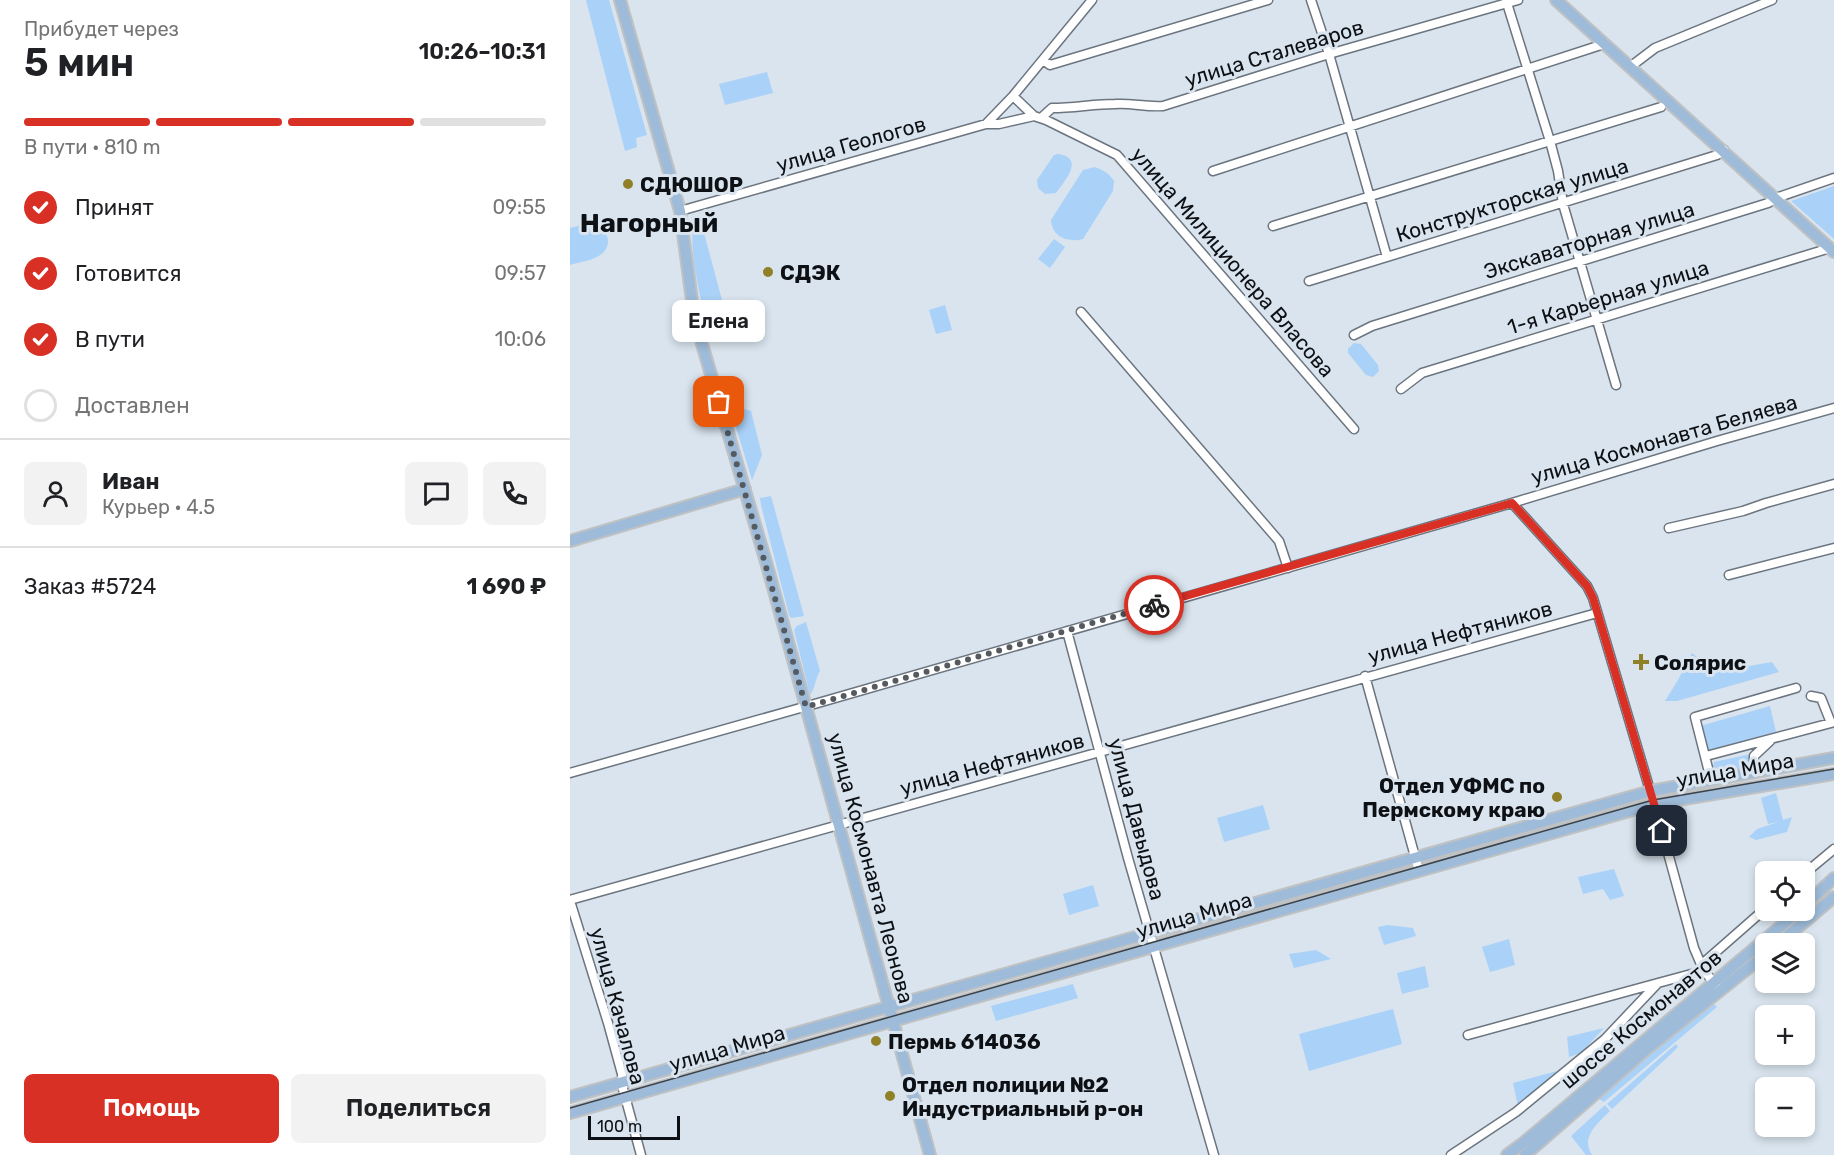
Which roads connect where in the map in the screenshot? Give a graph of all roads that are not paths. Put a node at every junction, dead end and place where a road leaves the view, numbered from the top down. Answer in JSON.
{"nodes":[{"id":1,"x":620,"y":0,"type":"edge"},
{"id":2,"x":1092,"y":0,"type":"edge"},
{"id":3,"x":1268,"y":0,"type":"edge"},
{"id":4,"x":1311,"y":0,"type":"edge"},
{"id":5,"x":1518,"y":0,"type":"edge"},
{"id":6,"x":1556,"y":0,"type":"edge"},
{"id":7,"x":1772,"y":0,"type":"edge"},
{"id":8,"x":1506,"y":2,"type":"edge"},
{"id":9,"x":1604,"y":44,"type":"junction"},
{"id":10,"x":1329,"y":54,"type":"junction"},
{"id":11,"x":1043,"y":60,"type":"junction"},
{"id":12,"x":1630,"y":67,"type":"junction"},
{"id":13,"x":1527,"y":70,"type":"junction"},
{"id":14,"x":1012,"y":96,"type":"junction"},
{"id":15,"x":1661,"y":107,"type":"dead end"},
{"id":16,"x":1037,"y":117,"type":"junction"},
{"id":17,"x":986,"y":124,"type":"junction"},
{"id":18,"x":1350,"y":127,"type":"junction"},
{"id":19,"x":1550,"y":141,"type":"junction"},
{"id":20,"x":1724,"y":150,"type":"junction"},
{"id":21,"x":1213,"y":171,"type":"dead end"},
{"id":22,"x":1834,"y":178,"type":"edge"},
{"id":23,"x":1370,"y":196,"type":"junction"},
{"id":24,"x":1776,"y":198,"type":"junction"},
{"id":25,"x":1563,"y":204,"type":"junction"},
{"id":26,"x":680,"y":211,"type":"junction"},
{"id":27,"x":1273,"y":226,"type":"dead end"},
{"id":28,"x":1832,"y":250,"type":"edge"},
{"id":29,"x":1387,"y":257,"type":"junction"},
{"id":30,"x":1580,"y":262,"type":"junction"},
{"id":31,"x":1309,"y":281,"type":"dead end"},
{"id":32,"x":1081,"y":312,"type":"dead end"},
{"id":33,"x":1597,"y":320,"type":"junction"},
{"id":34,"x":1354,"y":335,"type":"dead end"},
{"id":35,"x":1617,"y":385,"type":"dead end"},
{"id":36,"x":1401,"y":389,"type":"dead end"},
{"id":37,"x":1834,"y":408,"type":"edge"},
{"id":38,"x":1354,"y":429,"type":"dead end"},
{"id":39,"x":1834,"y":484,"type":"edge"},
{"id":40,"x":745,"y":489,"type":"junction"},
{"id":41,"x":1512,"y":503,"type":"junction"},
{"id":42,"x":1669,"y":528,"type":"dead end"},
{"id":43,"x":570,"y":542,"type":"edge"},
{"id":44,"x":1834,"y":548,"type":"edge"},
{"id":45,"x":1288,"y":568,"type":"junction"},
{"id":46,"x":1729,"y":575,"type":"dead end"},
{"id":47,"x":1597,"y":613,"type":"junction"},
{"id":48,"x":1066,"y":631,"type":"junction"},
{"id":49,"x":1365,"y":676,"type":"junction"},
{"id":50,"x":1796,"y":688,"type":"dead end"},
{"id":51,"x":1812,"y":696,"type":"dead end"},
{"id":52,"x":806,"y":707,"type":"junction"},
{"id":53,"x":1772,"y":739,"type":"junction"},
{"id":54,"x":1100,"y":753,"type":"junction"},
{"id":55,"x":1706,"y":756,"type":"junction"},
{"id":56,"x":1833,"y":758,"type":"edge"},
{"id":57,"x":1754,"y":772,"type":"junction"},
{"id":58,"x":1834,"y":772,"type":"edge"},
{"id":59,"x":570,"y":773,"type":"edge"},
{"id":60,"x":1711,"y":780,"type":"junction"},
{"id":61,"x":1651,"y":791,"type":"junction"},
{"id":62,"x":1654,"y":804,"type":"junction"},
{"id":63,"x":839,"y":824,"type":"junction"},
{"id":64,"x":1834,"y":849,"type":"edge"},
{"id":65,"x":1415,"y":858,"type":"junction"},
{"id":66,"x":1815,"y":865,"type":"edge"},
{"id":67,"x":1419,"y":871,"type":"junction"},
{"id":68,"x":1834,"y":878,"type":"edge"},
{"id":69,"x":1815,"y":896,"type":"edge"},
{"id":70,"x":1834,"y":897,"type":"edge"},
{"id":71,"x":570,"y":901,"type":"edge"},
{"id":72,"x":1755,"y":918,"type":"edge"},
{"id":73,"x":1788,"y":921,"type":"edge"},
{"id":74,"x":1150,"y":933,"type":"junction"},
{"id":75,"x":1791,"y":933,"type":"edge"},
{"id":76,"x":1153,"y":947,"type":"junction"},
{"id":77,"x":1755,"y":962,"type":"edge"},
{"id":78,"x":1702,"y":967,"type":"junction"},
{"id":79,"x":1658,"y":983,"type":"junction"},
{"id":80,"x":1718,"y":987,"type":"junction"},
{"id":81,"x":889,"y":1008,"type":"junction"},
{"id":82,"x":893,"y":1021,"type":"junction"},
{"id":83,"x":1468,"y":1035,"type":"dead end"},
{"id":84,"x":621,"y":1084,"type":"junction"},
{"id":85,"x":570,"y":1097,"type":"edge"},
{"id":86,"x":625,"y":1097,"type":"junction"},
{"id":87,"x":570,"y":1113,"type":"edge"},
{"id":88,"x":641,"y":1155,"type":"edge"},
{"id":89,"x":930,"y":1155,"type":"edge"},
{"id":90,"x":1214,"y":1155,"type":"edge"},
{"id":91,"x":1451,"y":1155,"type":"edge"},
{"id":92,"x":1507,"y":1155,"type":"edge"},
{"id":93,"x":1525,"y":1155,"type":"edge"}],
"edges":[{"from":1,"to":26,"type":"main road","name":"улица Космонавта Леонова"},
{"from":2,"to":11,"type":"street"},
{"from":3,"to":11,"type":"street"},
{"from":4,"to":10,"type":"street"},
{"from":5,"to":8,"type":"street","name":"улица Сталеваров"},
{"from":6,"to":9,"type":"main road"},
{"from":7,"to":12,"type":"street"},
{"from":8,"to":10,"type":"street","name":"улица Сталеваров"},
{"from":8,"to":13,"type":"street"},
{"from":9,"to":12,"type":"main road"},
{"from":9,"to":13,"type":"street"},
{"from":10,"to":16,"type":"street","name":"улица Сталеваров"},
{"from":10,"to":18,"type":"street"},
{"from":11,"to":14,"type":"street"},
{"from":12,"to":20,"type":"main road"},
{"from":13,"to":18,"type":"street"},
{"from":13,"to":19,"type":"street"},
{"from":14,"to":16,"type":"street","name":"улица Милиционера Власова"},
{"from":14,"to":17,"type":"street"},
{"from":15,"to":19,"type":"street"},
{"from":16,"to":17,"type":"street","name":"улица Геологов"},
{"from":16,"to":38,"type":"street","name":"улица Милиционера Власова"},
{"from":17,"to":26,"type":"street","name":"улица Геологов"},
{"from":18,"to":21,"type":"street"},
{"from":18,"to":23,"type":"street"},
{"from":19,"to":23,"type":"street"},
{"from":19,"to":25,"type":"street"},
{"from":20,"to":24,"type":"main road"},
{"from":20,"to":25,"type":"street","name":"Конструкторская улица"},
{"from":22,"to":24,"type":"street","name":"Экскаваторная улица"},
{"from":23,"to":27,"type":"street"},
{"from":23,"to":29,"type":"street"},
{"from":24,"to":28,"type":"main road"},
{"from":24,"to":30,"type":"street","name":"Экскаваторная улица"},
{"from":25,"to":29,"type":"street","name":"Конструкторская улица"},
{"from":25,"to":30,"type":"street"},
{"from":26,"to":40,"type":"main road","name":"улица Космонавта Леонова"},
{"from":28,"to":33,"type":"street","name":"1-я Карьерная улица"},
{"from":29,"to":31,"type":"street","name":"Конструкторская улица"},
{"from":30,"to":33,"type":"street"},
{"from":30,"to":34,"type":"street","name":"Экскаваторная улица"},
{"from":32,"to":45,"type":"street"},
{"from":33,"to":35,"type":"street"},
{"from":33,"to":36,"type":"street","name":"1-я Карьерная улица"},
{"from":37,"to":41,"type":"street","name":"улица Космонавта Беляева"},
{"from":39,"to":42,"type":"street"},
{"from":40,"to":43,"type":"main road"},
{"from":40,"to":52,"type":"main road","name":"улица Космонавта Леонова"},
{"from":41,"to":45,"type":"street","name":"улица Космонавта Беляева"},
{"from":41,"to":47,"type":"street"},
{"from":44,"to":46,"type":"street"},
{"from":45,"to":48,"type":"street","name":"улица Космонавта Беляева"},
{"from":47,"to":49,"type":"street","name":"улица Нефтяников"},
{"from":47,"to":61,"type":"street"},
{"from":48,"to":52,"type":"street","name":"улица Космонавта Беляева"},
{"from":48,"to":54,"type":"street","name":"улица Давыдова"},
{"from":49,"to":54,"type":"street","name":"улица Нефтяников"},
{"from":49,"to":65,"type":"street"},
{"from":50,"to":55,"type":"street"},
{"from":51,"to":53,"type":"street"},
{"from":52,"to":59,"type":"street","name":"улица Космонавта Беляева"},
{"from":52,"to":63,"type":"main road","name":"улица Космонавта Леонова"},
{"from":53,"to":55,"type":"street"},
{"from":53,"to":57,"type":"street"},
{"from":54,"to":63,"type":"street","name":"улица Нефтяников"},
{"from":54,"to":74,"type":"street","name":"улица Давыдова"},
{"from":55,"to":60,"type":"street"},
{"from":56,"to":57,"type":"main road","name":"улица Мира"},
{"from":56,"to":58,"type":"main road"},
{"from":57,"to":60,"type":"main road","name":"улица Мира"},
{"from":58,"to":62,"type":"main road","name":"улица Мира"},
{"from":60,"to":61,"type":"main road","name":"улица Мира"},
{"from":61,"to":62,"type":"street"},
{"from":61,"to":65,"type":"main road","name":"улица Мира"},
{"from":62,"to":67,"type":"main road","name":"улица Мира"},
{"from":62,"to":78,"type":"street"},
{"from":63,"to":71,"type":"street","name":"улица Нефтяников"},
{"from":63,"to":81,"type":"main road","name":"улица Космонавта Леонова"},
{"from":64,"to":66,"type":"street"},
{"from":65,"to":67,"type":"street"},
{"from":65,"to":74,"type":"main road","name":"улица Мира"},
{"from":67,"to":76,"type":"main road","name":"улица Мира"},
{"from":68,"to":69,"type":"main road"},
{"from":70,"to":75,"type":"main road"},
{"from":71,"to":84,"type":"street","name":"улица Качалова"},
{"from":72,"to":78,"type":"street"},
{"from":73,"to":80,"type":"main road","name":"шоссе Космонавтов"},
{"from":74,"to":76,"type":"street","name":"улица Давыдова"},
{"from":74,"to":81,"type":"main road","name":"улица Мира"},
{"from":76,"to":82,"type":"main road","name":"улица Мира"},
{"from":76,"to":90,"type":"street","name":"улица Давыдова"},
{"from":77,"to":80,"type":"main road","name":"шоссе Космонавтов"},
{"from":78,"to":79,"type":"street","name":"шоссе Космонавтов"},
{"from":78,"to":80,"type":"street"},
{"from":79,"to":83,"type":"street"},
{"from":79,"to":91,"type":"street","name":"шоссе Космонавтов"},
{"from":80,"to":92,"type":"main road","name":"шоссе Космонавтов"},
{"from":80,"to":93,"type":"main road","name":"шоссе Космонавтов"},
{"from":81,"to":82,"type":"main road","name":"улица Космонавта Леонова"},
{"from":81,"to":84,"type":"main road","name":"улица Мира"},
{"from":82,"to":86,"type":"main road","name":"улица Мира"},
{"from":82,"to":89,"type":"main road","name":"улица Космонавта Леонова"},
{"from":84,"to":85,"type":"main road","name":"улица Мира"},
{"from":84,"to":86,"type":"street","name":"улица Качалова"},
{"from":86,"to":87,"type":"main road","name":"улица Мира"},
{"from":86,"to":88,"type":"street","name":"улица Качалова"}]}
